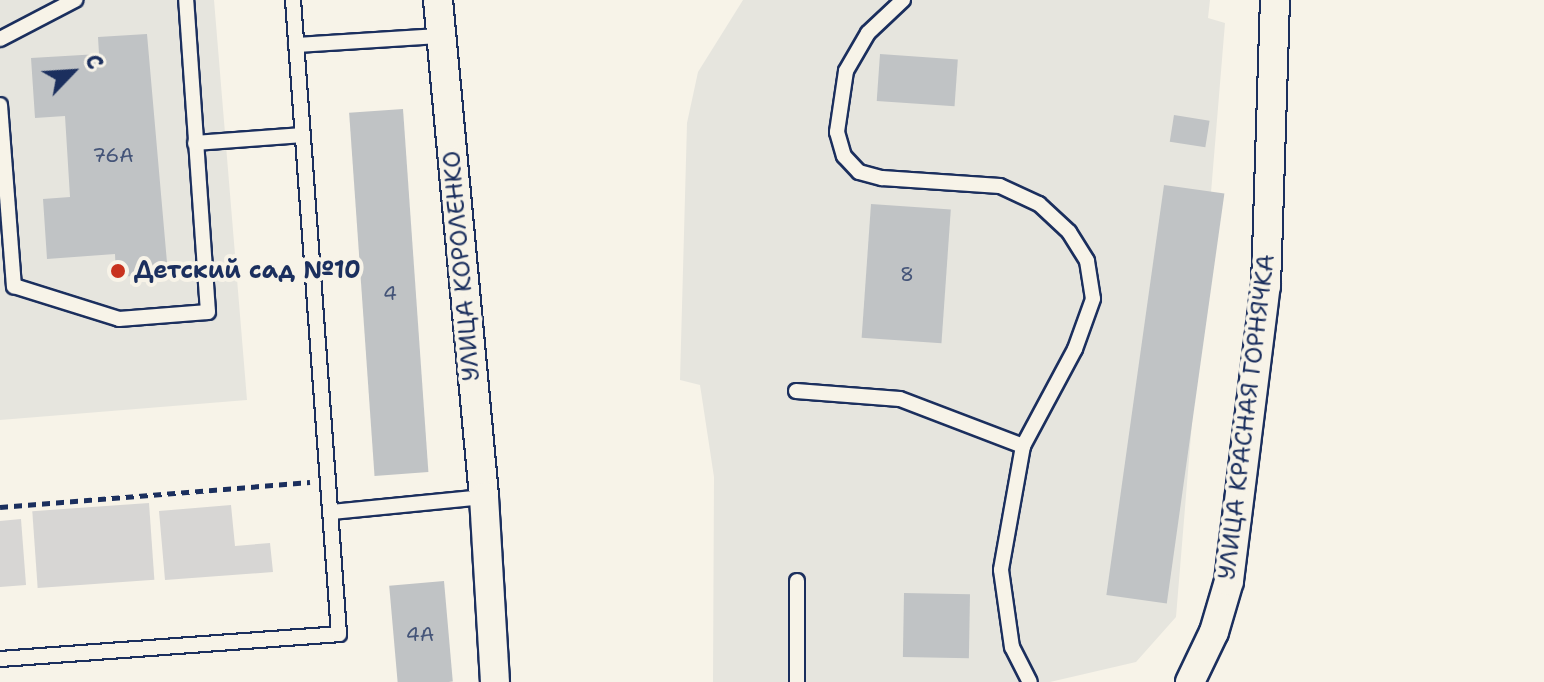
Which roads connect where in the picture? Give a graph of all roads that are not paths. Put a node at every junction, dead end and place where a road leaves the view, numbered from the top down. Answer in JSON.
{"nodes":[{"id":1,"x":75,"y":0,"type":"edge"},
{"id":2,"x":186,"y":0,"type":"edge"},
{"id":3,"x":293,"y":0,"type":"edge"},
{"id":4,"x":438,"y":0,"type":"edge"},
{"id":5,"x":903,"y":0,"type":"edge"},
{"id":6,"x":1275,"y":0,"type":"edge"},
{"id":7,"x":440,"y":36,"type":"junction"},
{"id":8,"x":0,"y":39,"type":"edge"},
{"id":9,"x":296,"y":45,"type":"junction"},
{"id":10,"x":0,"y":105,"type":"edge"},
{"id":11,"x":303,"y":135,"type":"junction"},
{"id":12,"x":195,"y":143,"type":"junction"},
{"id":13,"x":796,"y":391,"type":"dead end"},
{"id":14,"x":1023,"y":446,"type":"junction"},
{"id":15,"x":484,"y":497,"type":"junction"},
{"id":16,"x":331,"y":512,"type":"junction"},
{"id":17,"x":797,"y":581,"type":"dead end"},
{"id":18,"x":0,"y":659,"type":"edge"},
{"id":19,"x":495,"y":682,"type":"edge"},
{"id":20,"x":797,"y":682,"type":"edge"},
{"id":21,"x":1030,"y":682,"type":"edge"},
{"id":22,"x":1190,"y":682,"type":"edge"}],
"edges":[{"from":1,"to":8,"type":"lane"},
{"from":2,"to":12,"type":"lane"},
{"from":3,"to":9,"type":"lane"},
{"from":4,"to":7,"type":"street","name":"УЛИЦА КОРОЛЕНКО"},
{"from":5,"to":14,"type":"lane"},
{"from":6,"to":22,"type":"street","name":"УЛИЦА КРАСНАЯ ГОРНЯЧКА"},
{"from":7,"to":9,"type":"lane"},
{"from":7,"to":15,"type":"street","name":"УЛИЦА КОРОЛЕНКО"},
{"from":9,"to":11,"type":"lane"},
{"from":10,"to":12,"type":"lane"},
{"from":11,"to":12,"type":"lane"},
{"from":11,"to":16,"type":"lane"},
{"from":13,"to":14,"type":"lane"},
{"from":14,"to":21,"type":"lane"},
{"from":15,"to":16,"type":"lane"},
{"from":15,"to":19,"type":"street","name":"УЛИЦА КОРОЛЕНКО"},
{"from":16,"to":18,"type":"lane"},
{"from":17,"to":20,"type":"lane"}]}
